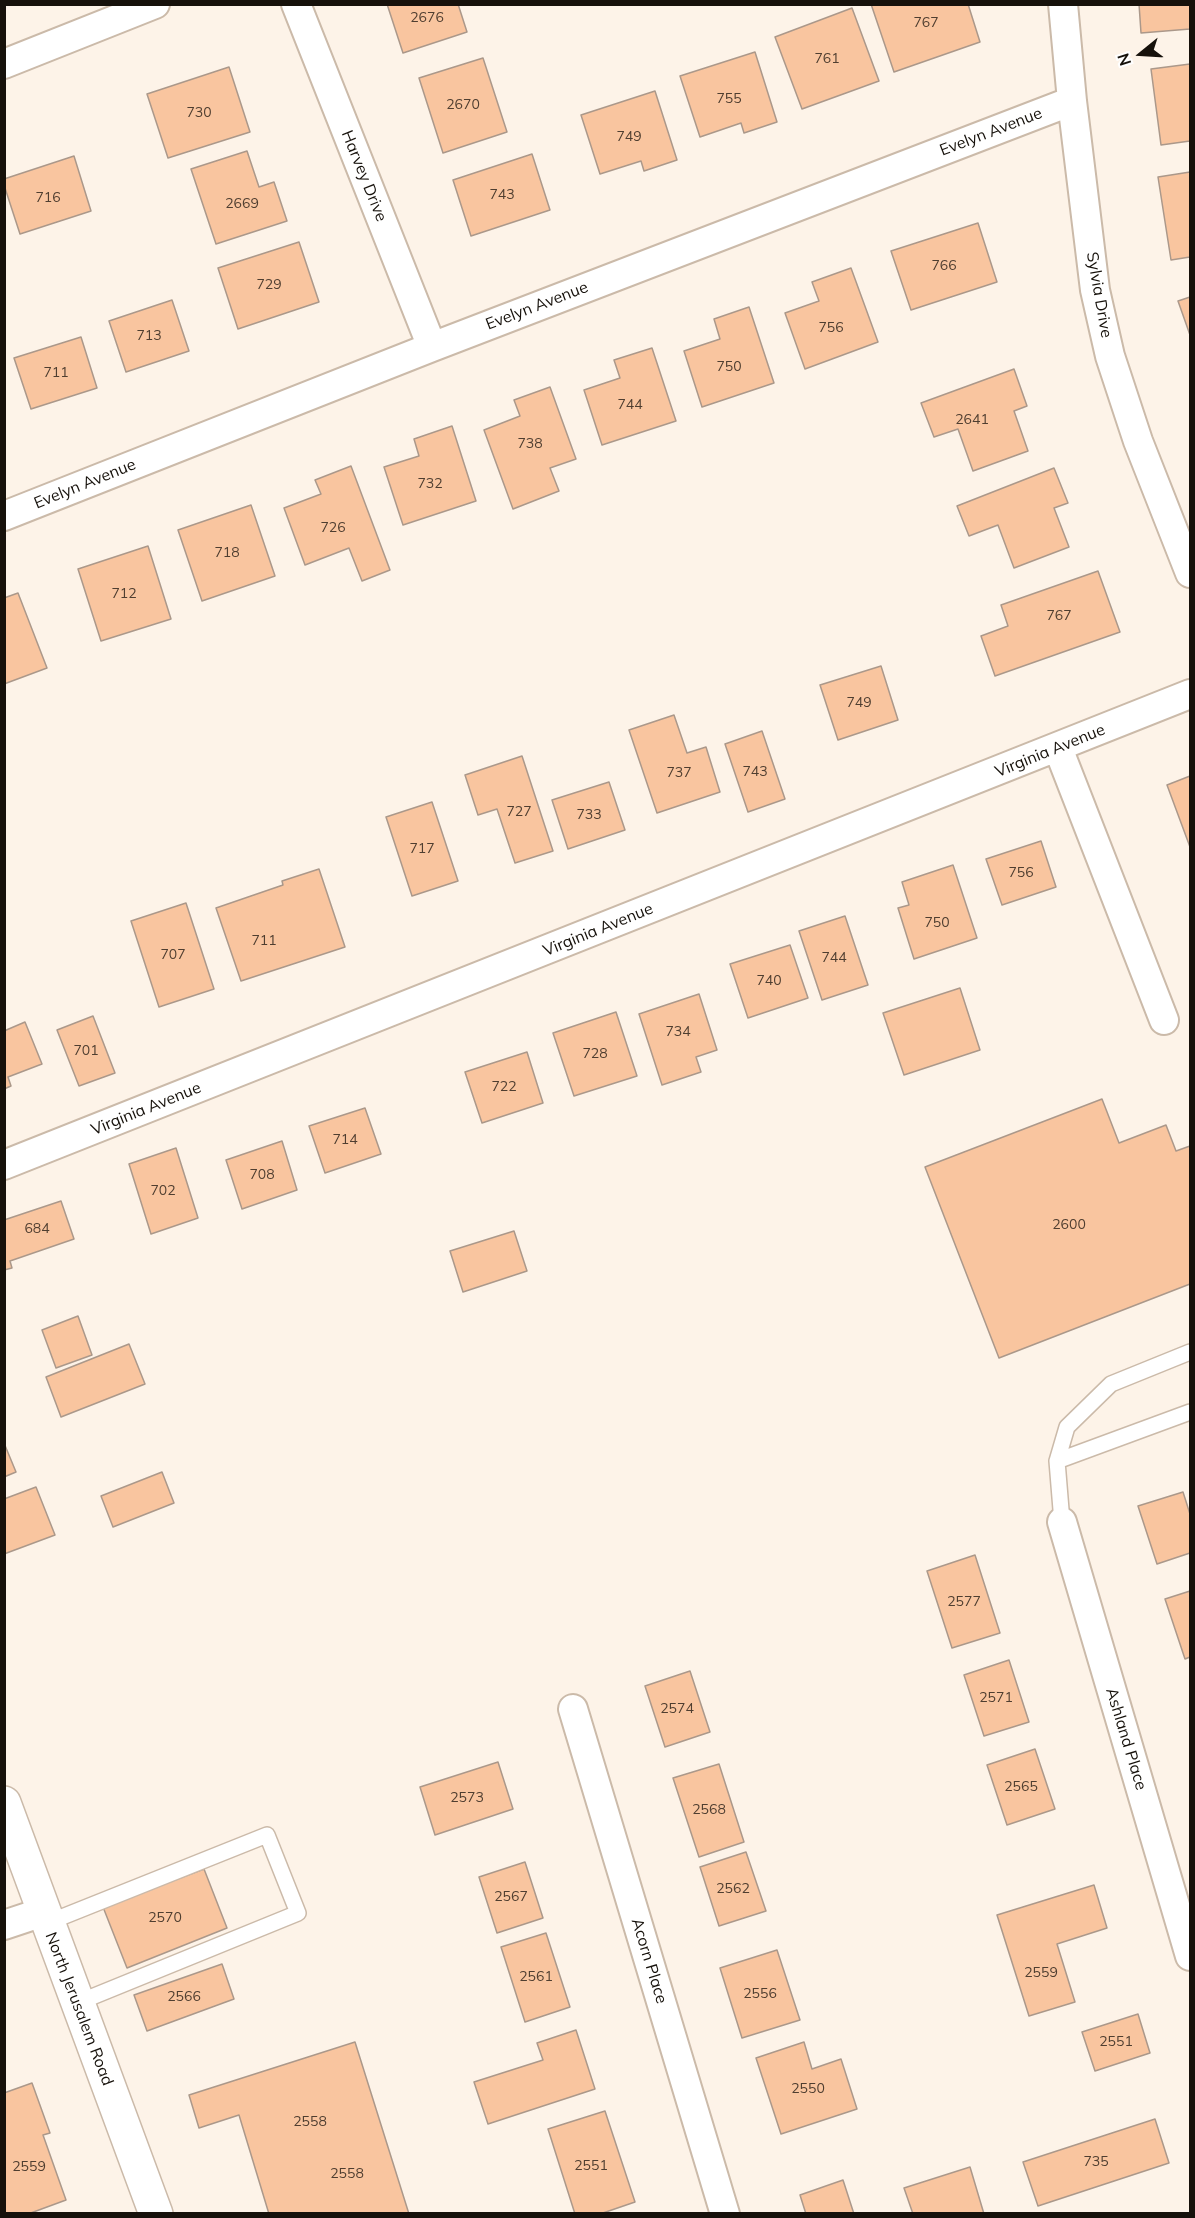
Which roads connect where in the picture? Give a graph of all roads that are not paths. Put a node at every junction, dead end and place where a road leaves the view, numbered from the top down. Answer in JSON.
{"nodes":[{"id":1,"x":154,"y":4,"type":"edge"},
{"id":2,"x":296,"y":4,"type":"edge"},
{"id":3,"x":1063,"y":4,"type":"edge"},
{"id":4,"x":4,"y":64,"type":"edge"},
{"id":5,"x":1072,"y":101,"type":"junction"},
{"id":6,"x":432,"y":347,"type":"junction"},
{"id":7,"x":4,"y":516,"type":"edge"},
{"id":8,"x":1191,"y":573,"type":"edge"},
{"id":9,"x":1191,"y":694,"type":"edge"},
{"id":10,"x":1058,"y":748,"type":"junction"},
{"id":11,"x":1164,"y":1020,"type":"dead end"},
{"id":12,"x":4,"y":1165,"type":"edge"},
{"id":13,"x":1191,"y":1352,"type":"edge"},
{"id":14,"x":1191,"y":1412,"type":"edge"},
{"id":15,"x":1056,"y":1461,"type":"junction"},
{"id":16,"x":1062,"y":1522,"type":"joint"},
{"id":17,"x":573,"y":1709,"type":"dead end"},
{"id":18,"x":4,"y":1803,"type":"edge"},
{"id":19,"x":45,"y":1917,"type":"junction"},
{"id":20,"x":4,"y":1925,"type":"edge"},
{"id":21,"x":1191,"y":1956,"type":"edge"},
{"id":22,"x":77,"y":2003,"type":"junction"},
{"id":23,"x":156,"y":2214,"type":"edge"},
{"id":24,"x":724,"y":2214,"type":"edge"}],
"edges":[{"from":1,"to":4,"type":"street"},
{"from":2,"to":6,"type":"street","name":"Harvey Drive"},
{"from":3,"to":5,"type":"street","name":"Sylvia Drive"},
{"from":5,"to":6,"type":"street","name":"Evelyn Avenue"},
{"from":5,"to":8,"type":"street","name":"Sylvia Drive"},
{"from":6,"to":7,"type":"street","name":"Evelyn Avenue"},
{"from":9,"to":10,"type":"street","name":"Virginia Avenue"},
{"from":10,"to":11,"type":"street"},
{"from":10,"to":12,"type":"street","name":"Virginia Avenue"},
{"from":13,"to":15,"type":"lane"},
{"from":14,"to":15,"type":"lane"},
{"from":15,"to":16,"type":"lane"},
{"from":16,"to":21,"type":"street","name":"Ashland Place"},
{"from":17,"to":24,"type":"street","name":"Acorn Place"},
{"from":18,"to":19,"type":"main road","name":"North Jerusalem Road"},
{"from":19,"to":20,"type":"street"},
{"from":19,"to":22,"type":"main road","name":"North Jerusalem Road"},
{"from":19,"to":22,"type":"lane"},
{"from":22,"to":23,"type":"main road","name":"North Jerusalem Road"}]}
